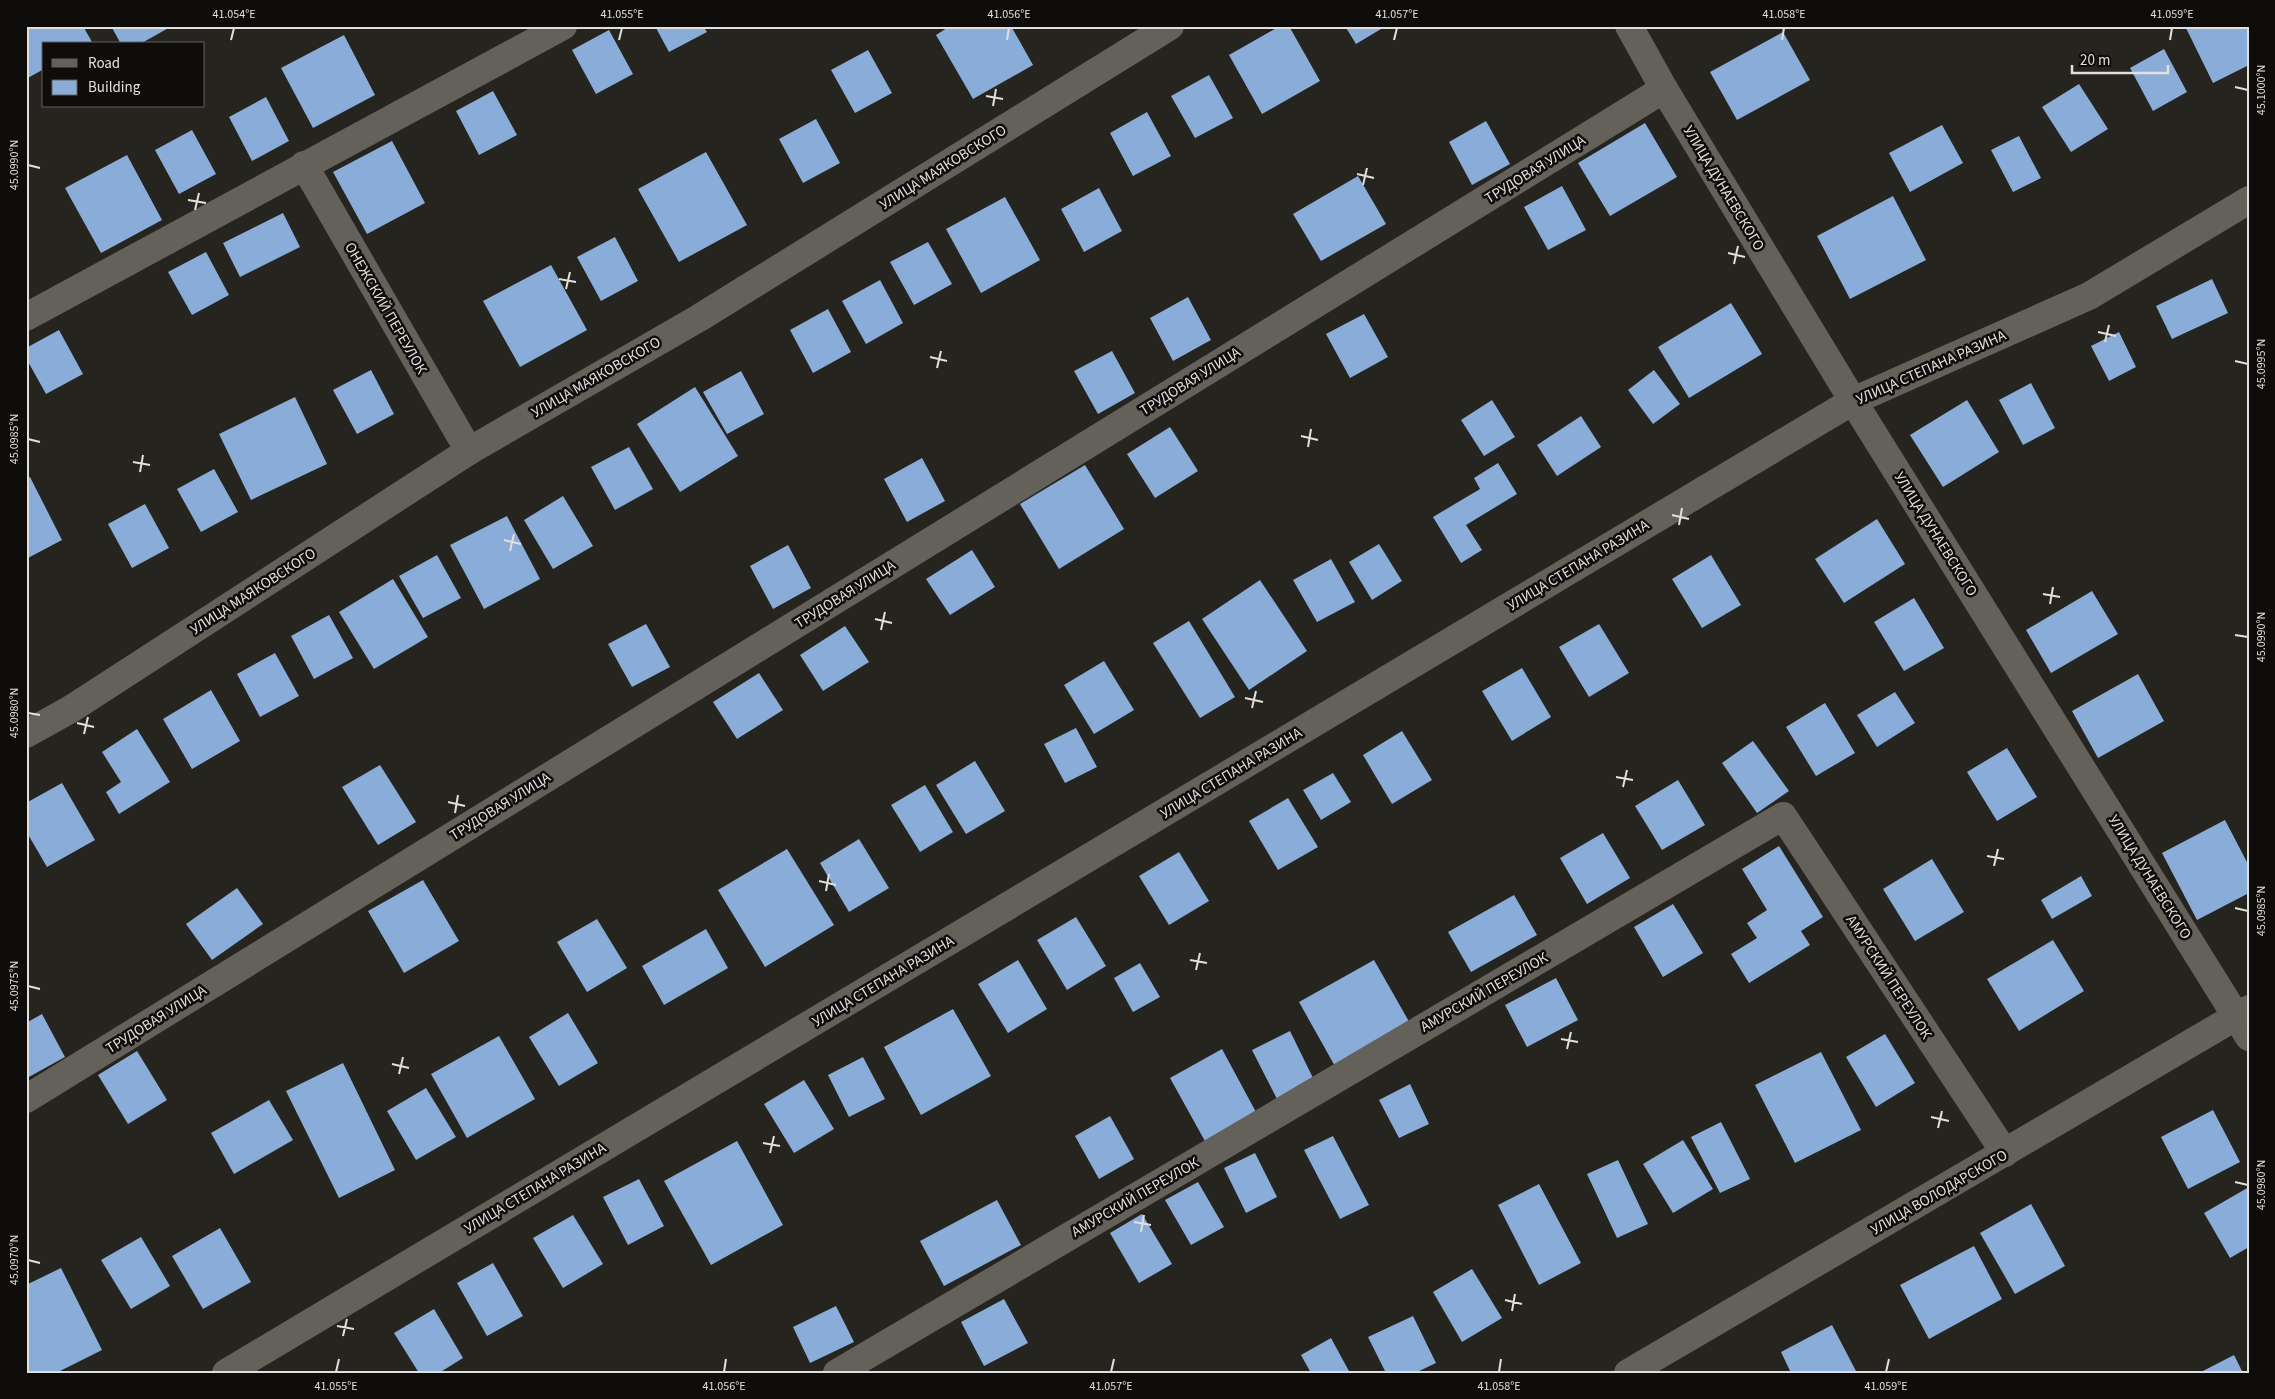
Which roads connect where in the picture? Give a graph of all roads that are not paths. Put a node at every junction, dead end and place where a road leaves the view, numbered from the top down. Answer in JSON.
{"nodes":[{"id":1,"x":564,"y":26,"type":"edge"},
{"id":2,"x":1170,"y":26,"type":"edge"},
{"id":3,"x":1630,"y":26,"type":"edge"},
{"id":4,"x":1664,"y":89,"type":"junction"},
{"id":5,"x":304,"y":165,"type":"junction"},
{"id":6,"x":2249,"y":200,"type":"edge"},
{"id":7,"x":26,"y":317,"type":"edge"},
{"id":8,"x":1853,"y":401,"type":"junction"},
{"id":9,"x":469,"y":451,"type":"junction"},
{"id":10,"x":26,"y":734,"type":"edge"},
{"id":11,"x":2245,"y":1021,"type":"edge"},
{"id":12,"x":26,"y":1099,"type":"edge"},
{"id":13,"x":2005,"y":1153,"type":"junction"},
{"id":14,"x":226,"y":1373,"type":"edge"},
{"id":15,"x":837,"y":1373,"type":"edge"},
{"id":16,"x":1628,"y":1373,"type":"edge"}],
"edges":[{"from":1,"to":5,"type":"street"},
{"from":2,"to":9,"type":"street","name":"УЛИЦА МАЯКОВСКОГО"},
{"from":3,"to":4,"type":"street","name":"УЛИЦА ДУНАЕВСКОГО"},
{"from":4,"to":8,"type":"street","name":"УЛИЦА ДУНАЕВСКОГО"},
{"from":4,"to":12,"type":"street","name":"ТРУДОВАЯ УЛИЦА"},
{"from":5,"to":7,"type":"street"},
{"from":5,"to":9,"type":"street","name":"ОНЕЖСКИЙ ПЕРЕУЛОК"},
{"from":6,"to":8,"type":"street","name":"УЛИЦА СТЕПАНА РАЗИНА"},
{"from":8,"to":11,"type":"street","name":"УЛИЦА ДУНАЕВСКОГО"},
{"from":8,"to":14,"type":"street","name":"УЛИЦА СТЕПАНА РАЗИНА"},
{"from":9,"to":10,"type":"street","name":"УЛИЦА МАЯКОВСКОГО"},
{"from":11,"to":13,"type":"street","name":"УЛИЦА ВОЛОДАРСКОГО"},
{"from":13,"to":15,"type":"street","name":"АМУРСКИЙ ПЕРЕУЛОК"},
{"from":13,"to":16,"type":"street","name":"УЛИЦА ВОЛОДАРСКОГО"}]}
